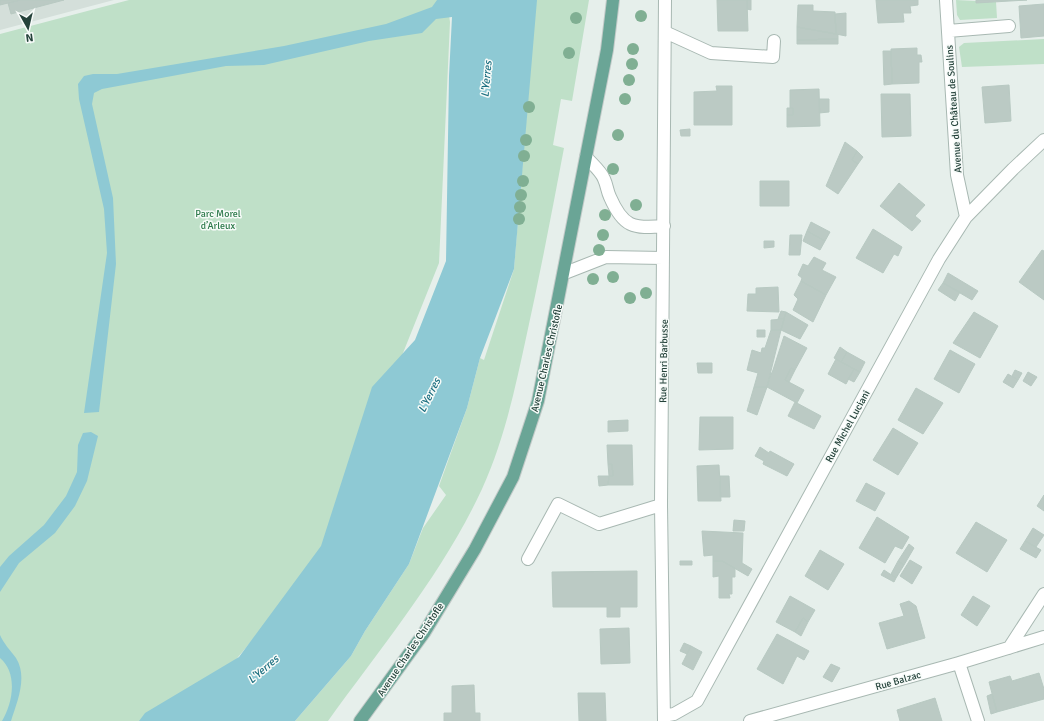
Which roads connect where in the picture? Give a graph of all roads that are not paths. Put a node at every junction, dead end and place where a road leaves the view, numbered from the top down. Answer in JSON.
{"nodes":[{"id":1,"x":613,"y":0,"type":"edge"},
{"id":2,"x":665,"y":0,"type":"edge"},
{"id":3,"x":946,"y":0,"type":"edge"},
{"id":4,"x":1010,"y":26,"type":"dead end"},
{"id":5,"x":948,"y":30,"type":"junction"},
{"id":6,"x":665,"y":32,"type":"junction"},
{"id":7,"x":774,"y":41,"type":"dead end"},
{"id":8,"x":1044,"y":140,"type":"edge"},
{"id":9,"x":586,"y":157,"type":"junction"},
{"id":10,"x":966,"y":217,"type":"junction"},
{"id":11,"x":664,"y":226,"type":"junction"},
{"id":12,"x":663,"y":258,"type":"junction"},
{"id":13,"x":564,"y":273,"type":"junction"},
{"id":14,"x":661,"y":504,"type":"junction"},
{"id":15,"x":528,"y":559,"type":"dead end"},
{"id":16,"x":1044,"y":594,"type":"edge"},
{"id":17,"x":1044,"y":637,"type":"edge"},
{"id":18,"x":1010,"y":648,"type":"junction"},
{"id":19,"x":959,"y":663,"type":"junction"},
{"id":20,"x":664,"y":718,"type":"edge"},
{"id":21,"x":360,"y":721,"type":"edge"},
{"id":22,"x":750,"y":721,"type":"edge"},
{"id":23,"x":978,"y":721,"type":"edge"}],
"edges":[{"from":1,"to":9,"type":"main road","name":"Avenue Charles Christofle"},
{"from":2,"to":6,"type":"street","name":"Rue Henri Barbusse"},
{"from":3,"to":5,"type":"street","name":"Avenue du Château de Soulins"},
{"from":4,"to":5,"type":"street"},
{"from":5,"to":10,"type":"street","name":"Avenue du Château de Soulins"},
{"from":6,"to":7,"type":"street"},
{"from":6,"to":11,"type":"street","name":"Rue Henri Barbusse"},
{"from":8,"to":10,"type":"street","name":"Rue Michel Luciani"},
{"from":9,"to":11,"type":"street"},
{"from":9,"to":13,"type":"main road","name":"Avenue Charles Christofle"},
{"from":10,"to":20,"type":"street","name":"Rue Michel Luciani"},
{"from":11,"to":12,"type":"street","name":"Rue Henri Barbusse"},
{"from":12,"to":13,"type":"street"},
{"from":12,"to":14,"type":"street","name":"Rue Henri Barbusse"},
{"from":13,"to":21,"type":"main road","name":"Avenue Charles Christofle"},
{"from":14,"to":15,"type":"street"},
{"from":14,"to":20,"type":"street","name":"Rue Henri Barbusse"},
{"from":16,"to":18,"type":"street"},
{"from":17,"to":18,"type":"street","name":"Rue Balzac"},
{"from":18,"to":19,"type":"street","name":"Rue Balzac"},
{"from":19,"to":22,"type":"street","name":"Rue Balzac"},
{"from":19,"to":23,"type":"street"}]}
